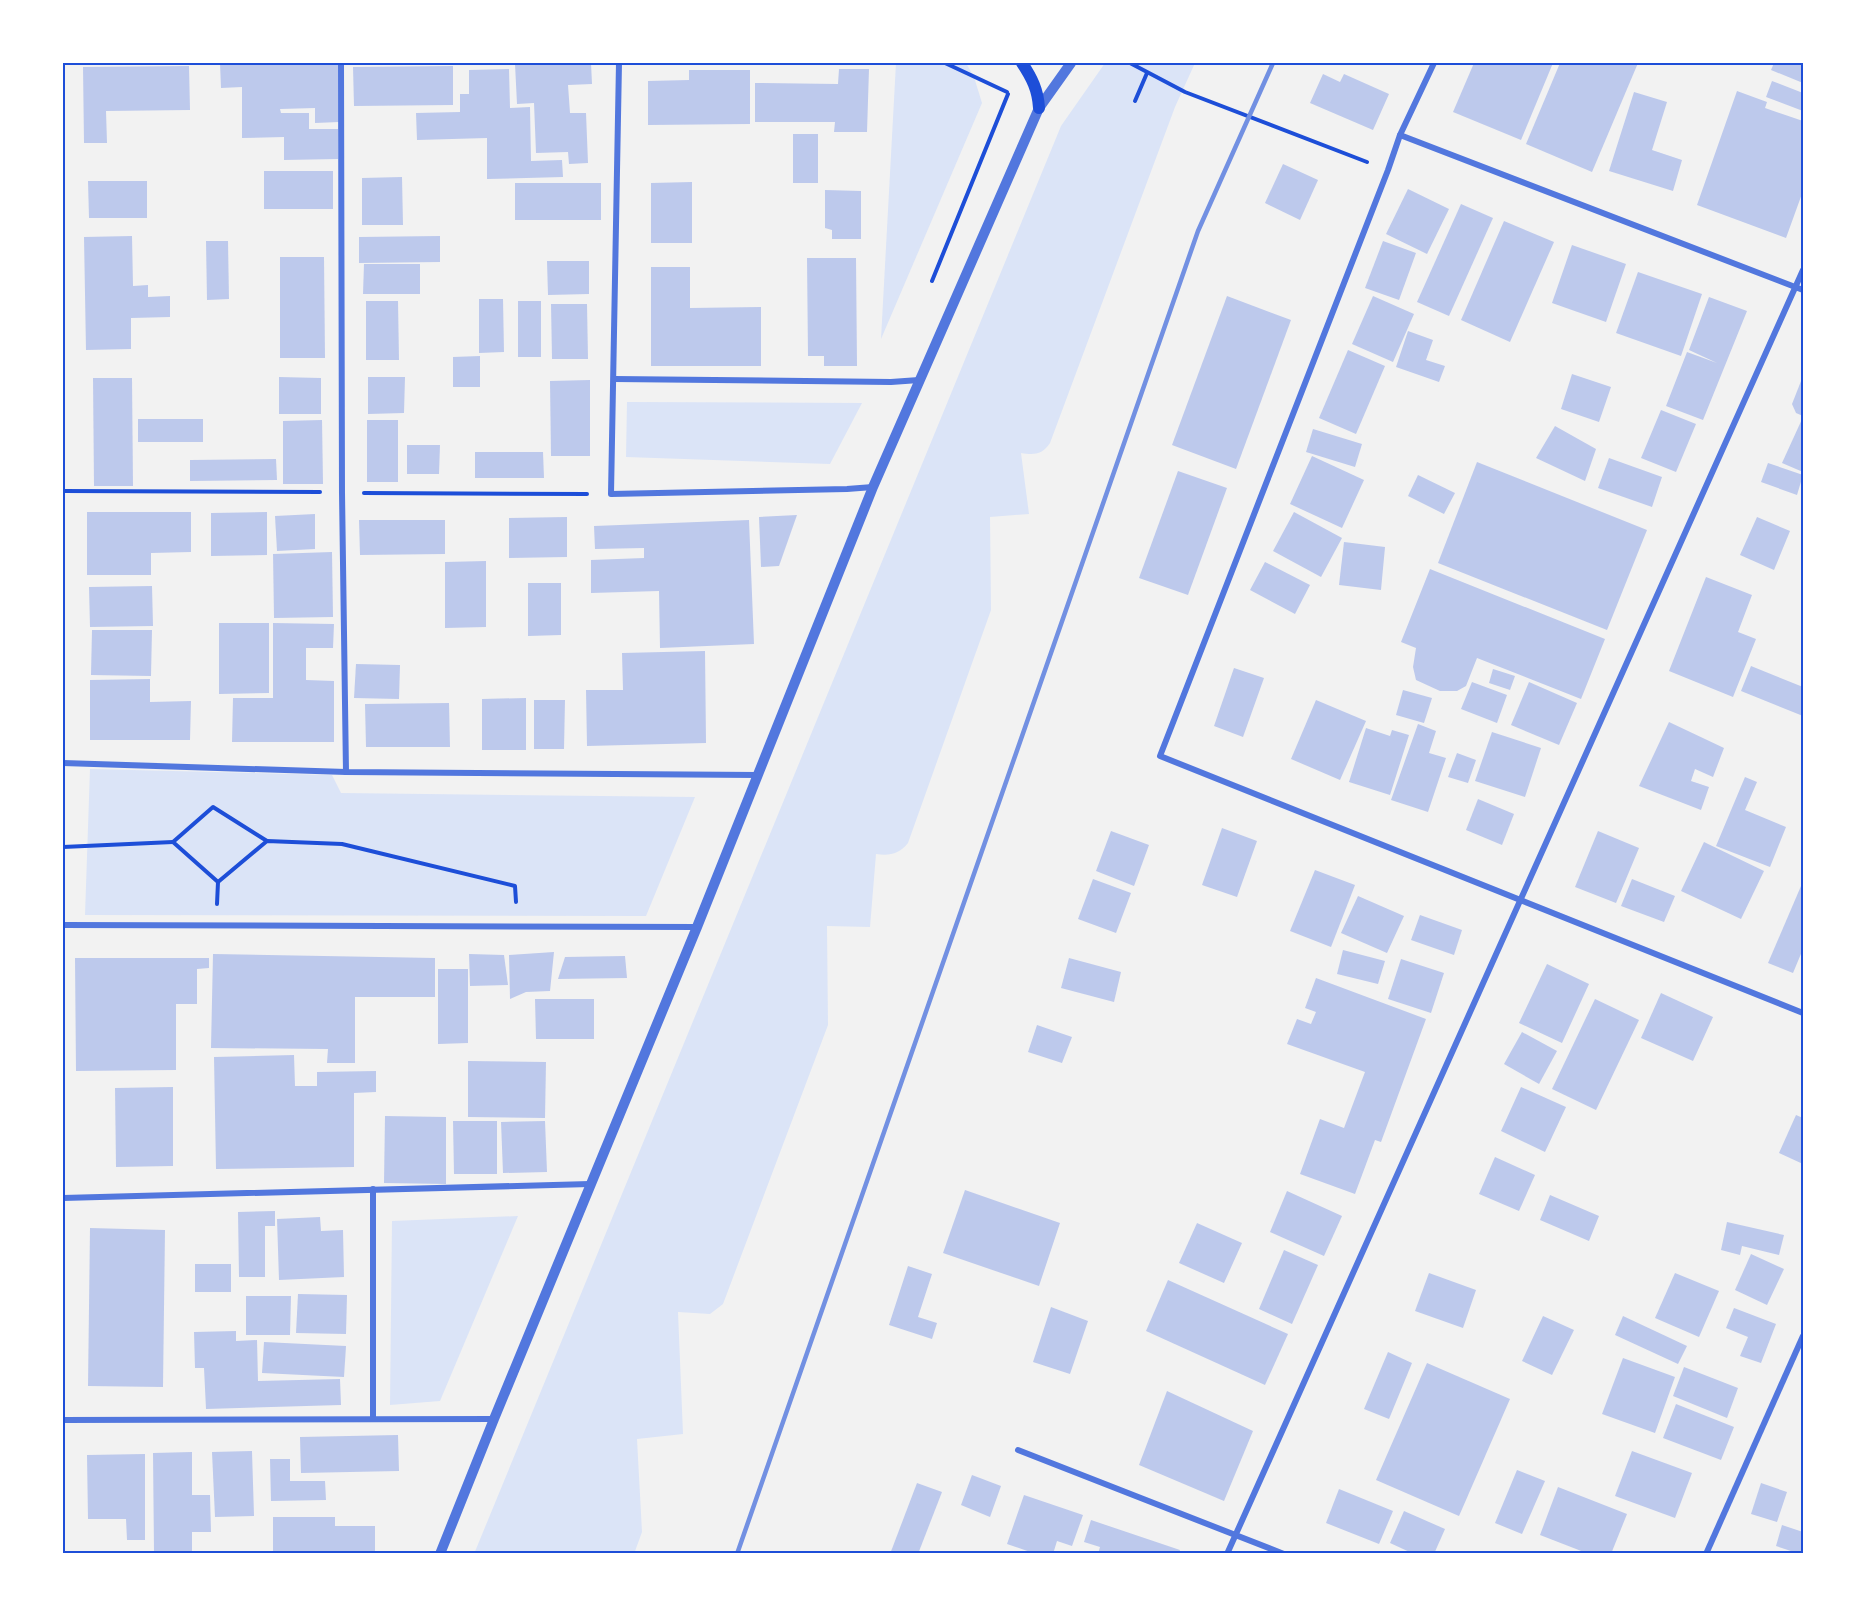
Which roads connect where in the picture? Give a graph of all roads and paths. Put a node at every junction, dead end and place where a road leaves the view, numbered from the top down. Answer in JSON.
{"nodes":[{"id":1,"x":341,"y":63,"type":"edge"},
{"id":2,"x":619,"y":63,"type":"edge"},
{"id":3,"x":945,"y":63,"type":"edge"},
{"id":4,"x":1022,"y":63,"type":"edge"},
{"id":5,"x":1071,"y":63,"type":"edge"},
{"id":6,"x":1130,"y":63,"type":"edge"},
{"id":7,"x":1434,"y":63,"type":"edge"},
{"id":8,"x":1147,"y":73,"type":"junction"},
{"id":9,"x":1136,"y":101,"type":"dead end"},
{"id":10,"x":1039,"y":108,"type":"junction"},
{"id":11,"x":1400,"y":135,"type":"junction"},
{"id":12,"x":1388,"y":170,"type":"junction"},
{"id":13,"x":1803,"y":270,"type":"edge"},
{"id":14,"x":1795,"y":287,"type":"junction"},
{"id":15,"x":1803,"y":290,"type":"edge"},
{"id":16,"x":614,"y":379,"type":"junction"},
{"id":17,"x":919,"y":380,"type":"junction"},
{"id":18,"x":873,"y":487,"type":"junction"},
{"id":19,"x":63,"y":763,"type":"edge"},
{"id":20,"x":346,"y":772,"type":"junction"},
{"id":21,"x":758,"y":775,"type":"junction"},
{"id":22,"x":267,"y":841,"type":"junction"},
{"id":23,"x":173,"y":842,"type":"junction"},
{"id":24,"x":63,"y":847,"type":"edge"},
{"id":25,"x":218,"y":882,"type":"junction"},
{"id":26,"x":1521,"y":900,"type":"junction"},
{"id":27,"x":63,"y":925,"type":"edge"},
{"id":28,"x":216,"y":926,"type":"junction"},
{"id":29,"x":516,"y":927,"type":"junction"},
{"id":30,"x":697,"y":927,"type":"junction"},
{"id":31,"x":1803,"y":1013,"type":"edge"},
{"id":32,"x":590,"y":1184,"type":"junction"},
{"id":33,"x":373,"y":1189,"type":"junction"},
{"id":34,"x":63,"y":1198,"type":"edge"},
{"id":35,"x":1803,"y":1336,"type":"edge"},
{"id":36,"x":373,"y":1419,"type":"junction"},
{"id":37,"x":494,"y":1419,"type":"junction"},
{"id":38,"x":63,"y":1420,"type":"edge"},
{"id":39,"x":1018,"y":1450,"type":"dead end"},
{"id":40,"x":1236,"y":1535,"type":"junction"},
{"id":41,"x":440,"y":1554,"type":"edge"},
{"id":42,"x":1227,"y":1554,"type":"edge"},
{"id":43,"x":1284,"y":1554,"type":"edge"},
{"id":44,"x":1706,"y":1554,"type":"edge"}],
"edges":[{"from":1,"to":20,"type":"street"},
{"from":2,"to":16,"type":"street"},
{"from":3,"to":10,"type":"path"},
{"from":4,"to":10,"type":"main road"},
{"from":5,"to":10,"type":"street"},
{"from":6,"to":8,"type":"path"},
{"from":7,"to":11,"type":"street"},
{"from":8,"to":9,"type":"path"},
{"from":8,"to":12,"type":"path"},
{"from":10,"to":17,"type":"street"},
{"from":11,"to":12,"type":"street"},
{"from":11,"to":14,"type":"street"},
{"from":12,"to":26,"type":"street"},
{"from":13,"to":14,"type":"street"},
{"from":14,"to":15,"type":"street"},
{"from":14,"to":26,"type":"street"},
{"from":16,"to":17,"type":"street"},
{"from":16,"to":18,"type":"street"},
{"from":17,"to":18,"type":"street"},
{"from":18,"to":21,"type":"street"},
{"from":19,"to":20,"type":"street"},
{"from":20,"to":21,"type":"street"},
{"from":21,"to":30,"type":"street"},
{"from":22,"to":23,"type":"path"},
{"from":22,"to":25,"type":"path"},
{"from":22,"to":29,"type":"path"},
{"from":23,"to":24,"type":"path"},
{"from":23,"to":25,"type":"path"},
{"from":25,"to":28,"type":"path"},
{"from":26,"to":31,"type":"street"},
{"from":26,"to":40,"type":"street"},
{"from":27,"to":28,"type":"street"},
{"from":28,"to":29,"type":"street"},
{"from":29,"to":30,"type":"street"},
{"from":30,"to":32,"type":"street"},
{"from":32,"to":33,"type":"street"},
{"from":32,"to":37,"type":"street"},
{"from":33,"to":34,"type":"street"},
{"from":33,"to":36,"type":"street"},
{"from":35,"to":44,"type":"street"},
{"from":36,"to":37,"type":"street"},
{"from":36,"to":38,"type":"street"},
{"from":37,"to":41,"type":"street"},
{"from":39,"to":40,"type":"street"},
{"from":40,"to":42,"type":"street"},
{"from":40,"to":43,"type":"street"}]}
